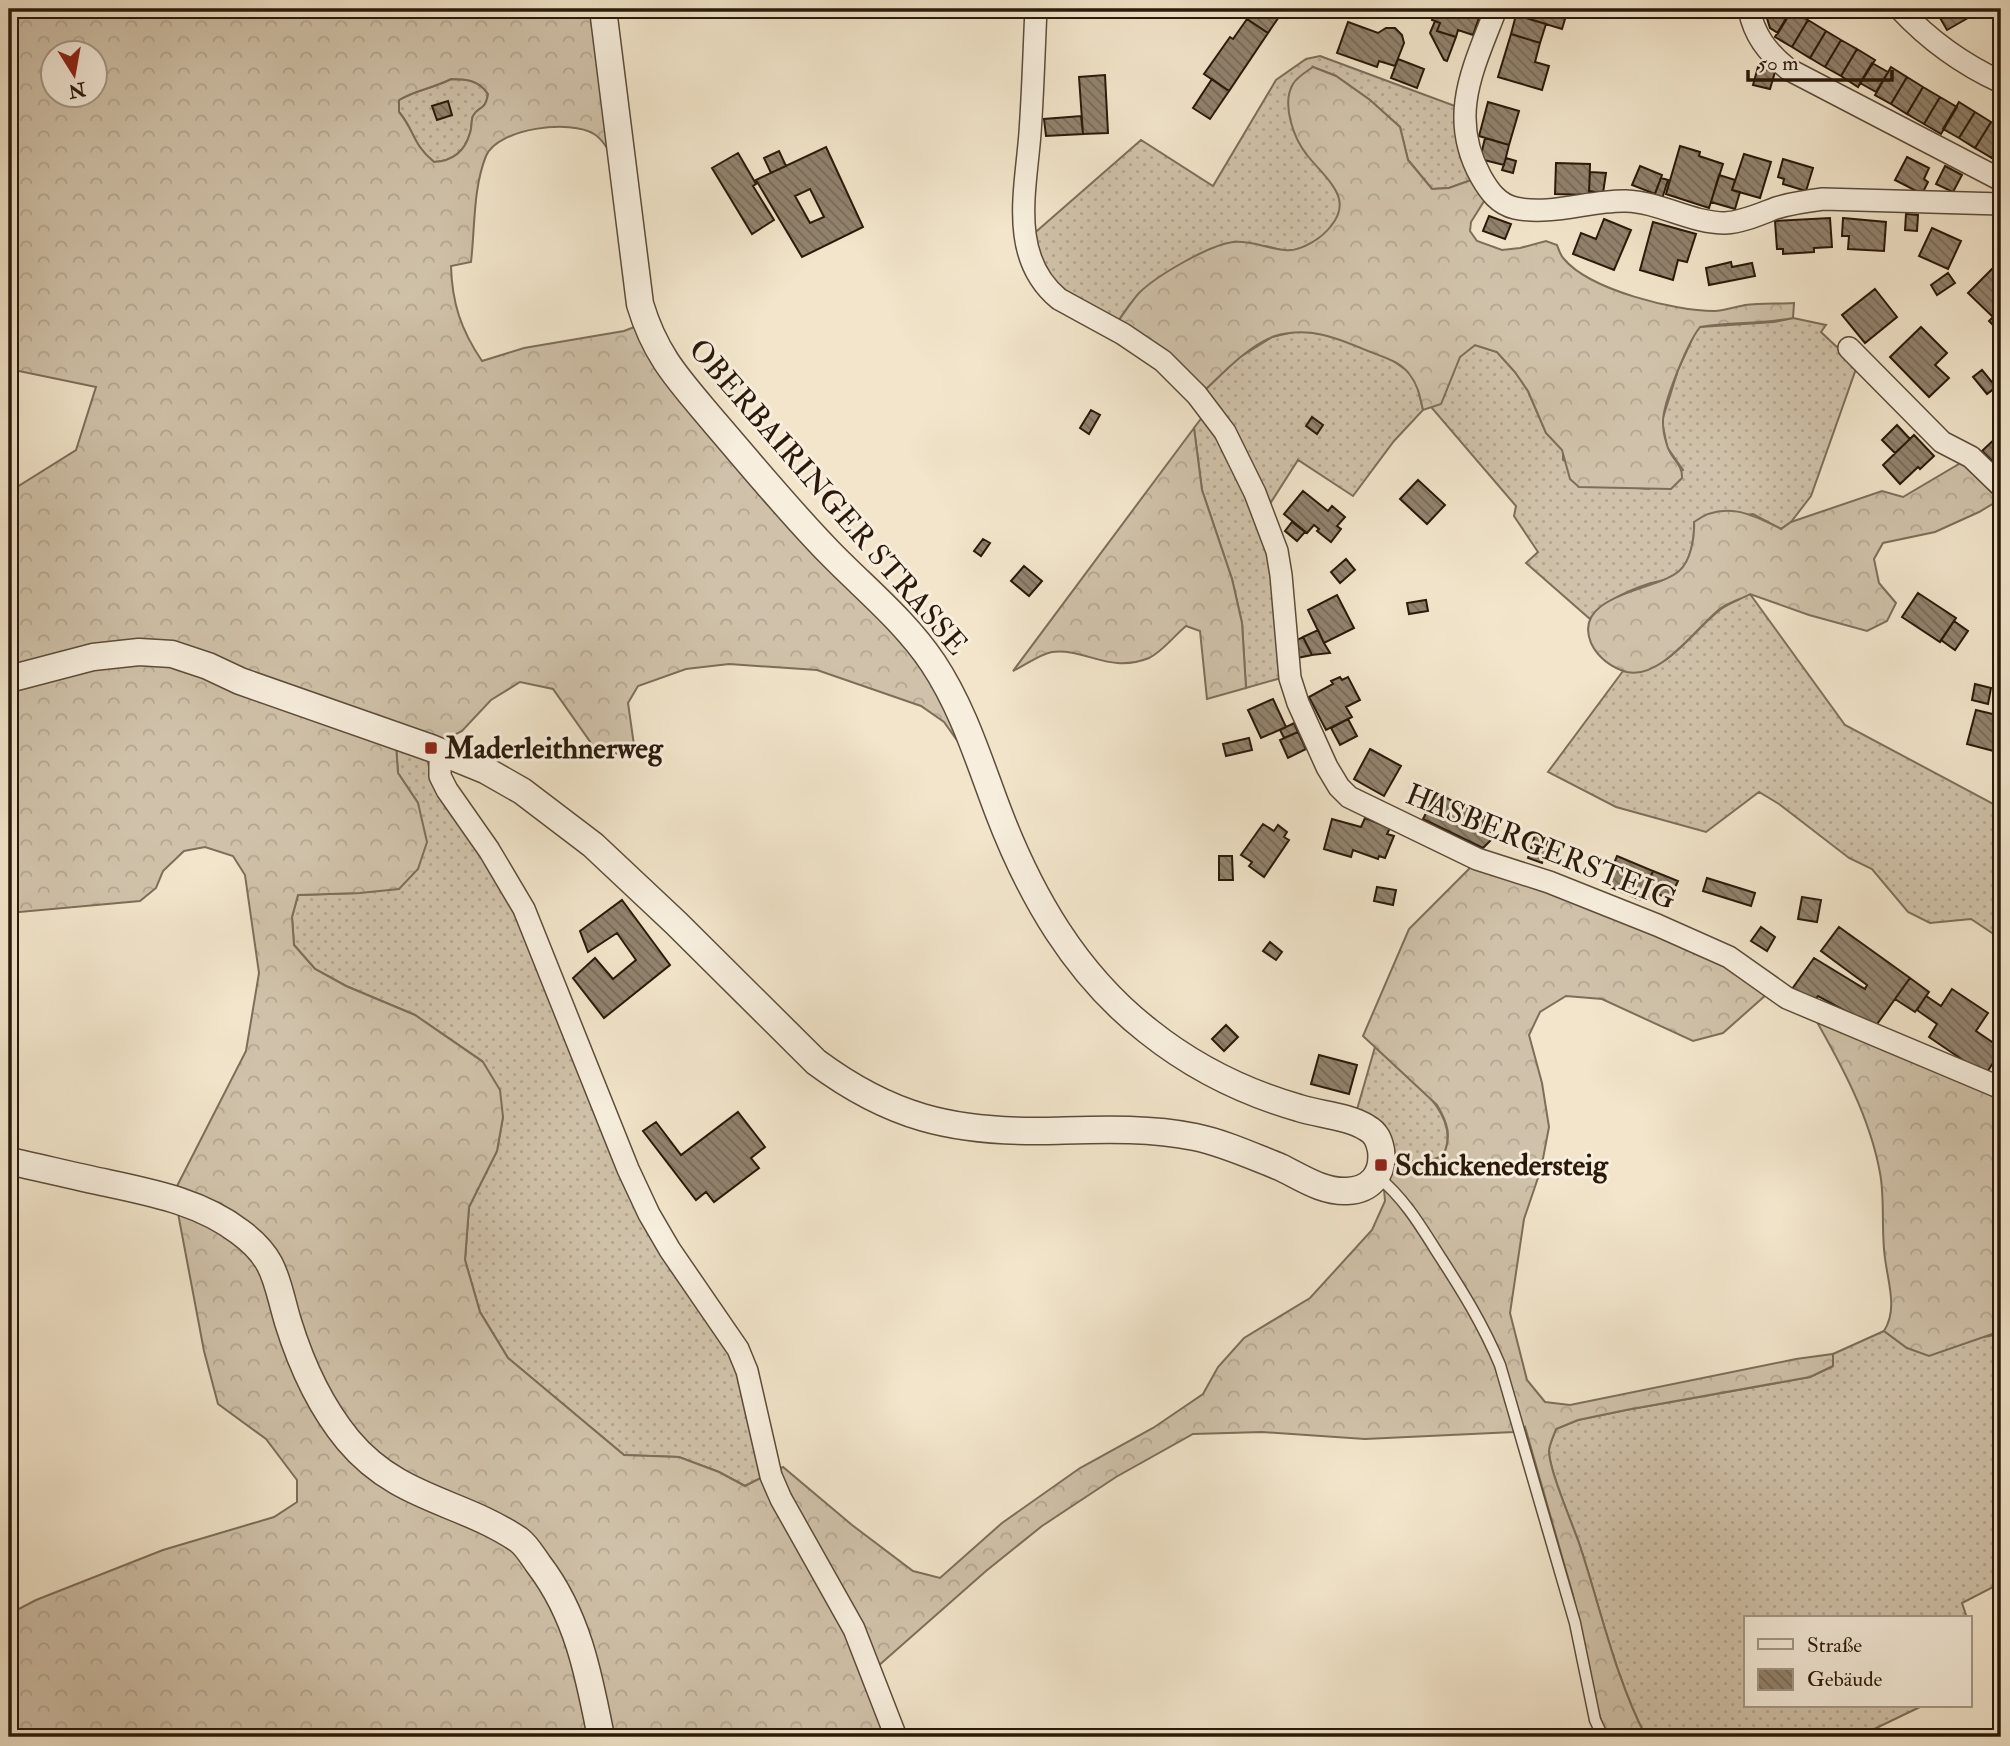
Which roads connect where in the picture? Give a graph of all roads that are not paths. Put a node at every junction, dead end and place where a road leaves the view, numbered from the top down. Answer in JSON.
{"nodes":[{"id":1,"x":603,"y":9,"type":"edge"},
{"id":2,"x":1036,"y":9,"type":"edge"},
{"id":3,"x":1496,"y":9,"type":"edge"},
{"id":4,"x":1749,"y":9,"type":"edge"},
{"id":5,"x":1900,"y":9,"type":"edge"},
{"id":6,"x":2001,"y":82,"type":"edge"},
{"id":7,"x":2001,"y":180,"type":"edge"},
{"id":8,"x":2001,"y":204,"type":"edge"},
{"id":9,"x":1849,"y":348,"type":"dead end"},
{"id":10,"x":2001,"y":486,"type":"edge"},
{"id":11,"x":9,"y":678,"type":"edge"},
{"id":12,"x":444,"y":753,"type":"junction"},
{"id":13,"x":2001,"y":1088,"type":"edge"},
{"id":14,"x":9,"y":1161,"type":"edge"},
{"id":15,"x":1377,"y":1177,"type":"junction"},
{"id":16,"x":601,"y":1737,"type":"edge"},
{"id":17,"x":896,"y":1737,"type":"edge"},
{"id":18,"x":1603,"y":1737,"type":"edge"}],
"edges":[{"from":1,"to":15,"type":"street","name":"OBERBAIRINGER STRASSE"},
{"from":2,"to":13,"type":"street","name":"HASBERGERSTEIG"},
{"from":3,"to":8,"type":"street"},
{"from":4,"to":7,"type":"street"},
{"from":5,"to":6,"type":"street"},
{"from":9,"to":10,"type":"street"},
{"from":11,"to":12,"type":"street"},
{"from":12,"to":15,"type":"street"},
{"from":12,"to":17,"type":"street"},
{"from":14,"to":16,"type":"street"},
{"from":15,"to":18,"type":"lane"}]}
